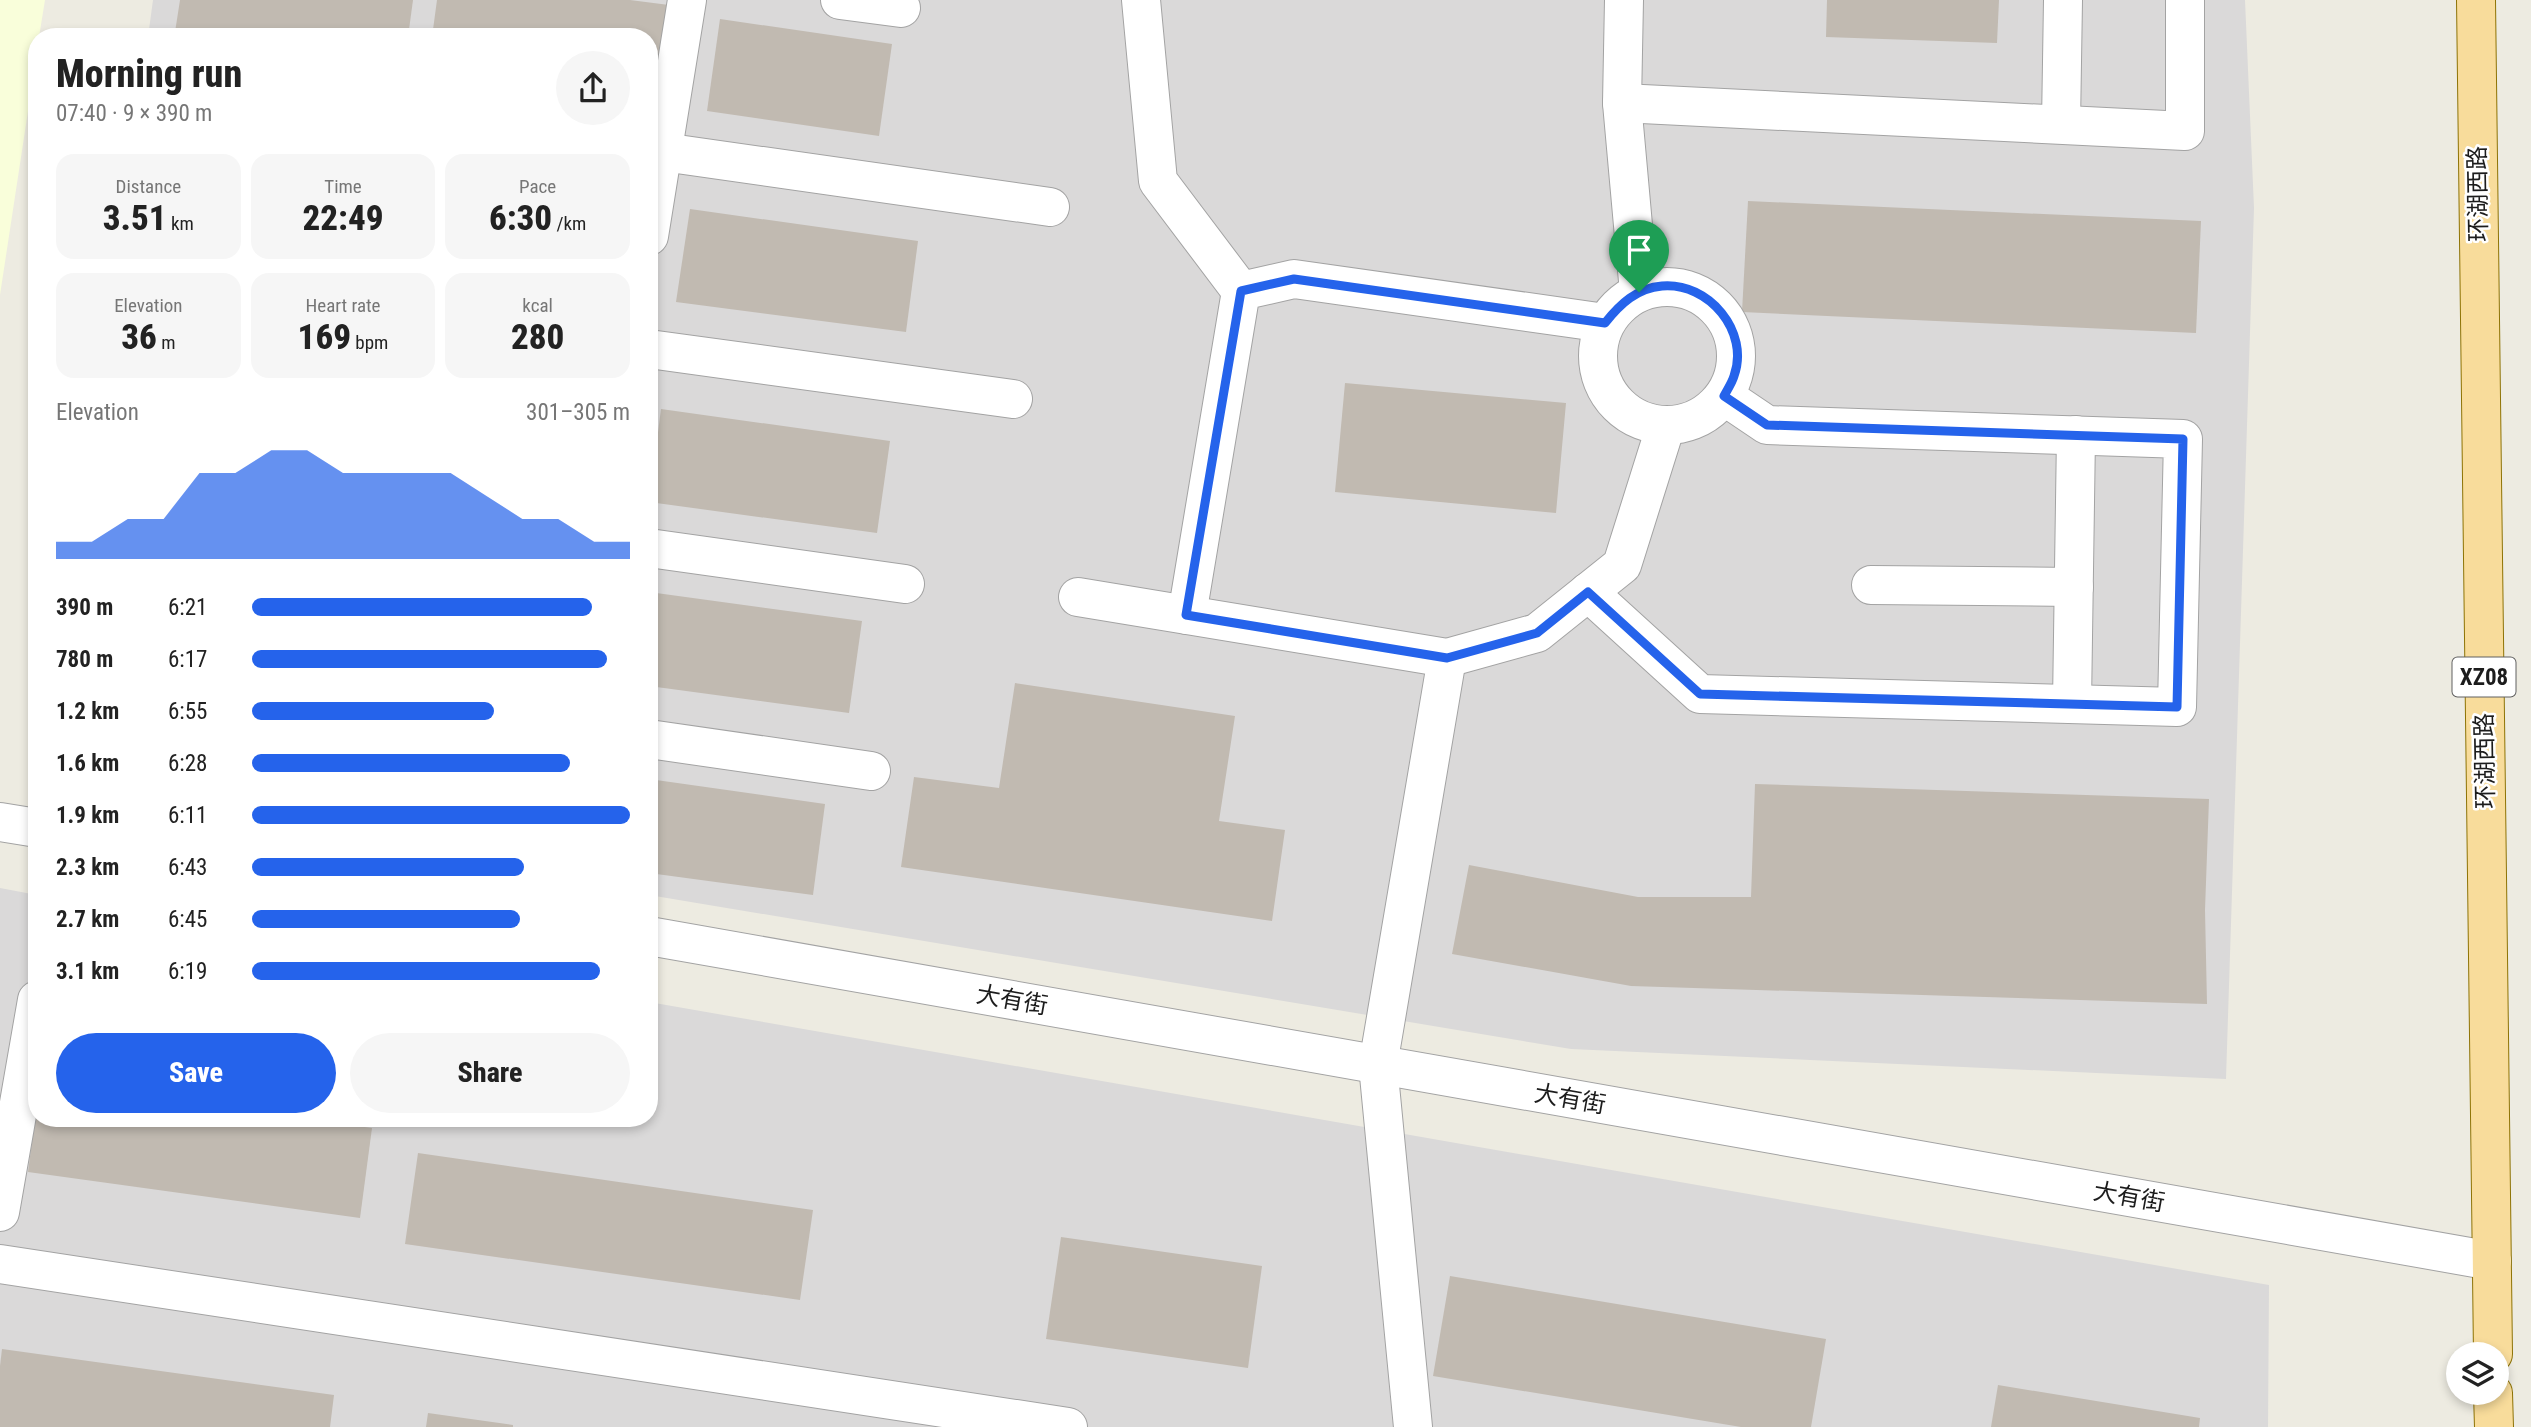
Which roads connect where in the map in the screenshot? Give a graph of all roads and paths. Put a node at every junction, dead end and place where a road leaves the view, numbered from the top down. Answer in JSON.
{"nodes":[{"id":1,"x":687,"y":0,"type":"edge"},
{"id":2,"x":840,"y":0,"type":"edge"},
{"id":3,"x":1141,"y":0,"type":"edge"},
{"id":4,"x":1624,"y":0,"type":"edge"},
{"id":5,"x":2063,"y":0,"type":"edge"},
{"id":6,"x":2185,"y":0,"type":"edge"},
{"id":7,"x":2476,"y":0,"type":"edge"},
{"id":8,"x":901,"y":8,"type":"dead end"},
{"id":9,"x":1622,"y":103,"type":"junction"},
{"id":10,"x":2060,"y":124,"type":"junction"},
{"id":11,"x":658,"y":141,"type":"edge"},
{"id":12,"x":658,"y":151,"type":"edge"},
{"id":13,"x":1050,"y":207,"type":"dead end"},
{"id":14,"x":1241,"y":291,"type":"junction"},
{"id":15,"x":1639,"y":292,"type":"junction"},
{"id":16,"x":1605,"y":323,"type":"junction"},
{"id":17,"x":658,"y":350,"type":"edge"},
{"id":18,"x":1724,"y":396,"type":"junction"},
{"id":19,"x":1013,"y":400,"type":"dead end"},
{"id":20,"x":1666,"y":425,"type":"junction"},
{"id":21,"x":2076,"y":435,"type":"junction"},
{"id":22,"x":658,"y":549,"type":"edge"},
{"id":23,"x":905,"y":584,"type":"dead end"},
{"id":24,"x":1871,"y":585,"type":"dead end"},
{"id":25,"x":2074,"y":587,"type":"junction"},
{"id":26,"x":1588,"y":592,"type":"junction"},
{"id":27,"x":1078,"y":597,"type":"dead end"},
{"id":28,"x":1186,"y":615,"type":"junction"},
{"id":29,"x":1447,"y":658,"type":"junction"},
{"id":30,"x":2072,"y":704,"type":"junction"},
{"id":31,"x":658,"y":740,"type":"edge"},
{"id":32,"x":871,"y":771,"type":"dead end"},
{"id":33,"x":0,"y":822,"type":"edge"},
{"id":34,"x":28,"y":827,"type":"edge"},
{"id":35,"x":658,"y":938,"type":"edge"},
{"id":36,"x":28,"y":1052,"type":"edge"},
{"id":37,"x":1378,"y":1065,"type":"junction"},
{"id":38,"x":0,"y":1212,"type":"edge"},
{"id":39,"x":2492,"y":1261,"type":"junction"},
{"id":40,"x":0,"y":1264,"type":"edge"},
{"id":41,"x":2493,"y":1342,"type":"edge"},
{"id":42,"x":2493,"y":1405,"type":"edge"},
{"id":43,"x":1068,"y":1427,"type":"edge"},
{"id":44,"x":1413,"y":1427,"type":"edge"},
{"id":45,"x":2494,"y":1427,"type":"edge"}],
"edges":[{"from":1,"to":11,"type":"street"},
{"from":2,"to":8,"type":"street"},
{"from":3,"to":14,"type":"street"},
{"from":4,"to":9,"type":"street"},
{"from":5,"to":10,"type":"street"},
{"from":6,"to":10,"type":"street"},
{"from":7,"to":39,"type":"main road","name":"环湖西路","number":"XZ08"},
{"from":9,"to":10,"type":"street"},
{"from":9,"to":15,"type":"street"},
{"from":12,"to":13,"type":"street"},
{"from":14,"to":16,"type":"street"},
{"from":14,"to":28,"type":"street"},
{"from":15,"to":16,"type":"street"},
{"from":15,"to":18,"type":"street"},
{"from":16,"to":20,"type":"street"},
{"from":17,"to":19,"type":"street"},
{"from":18,"to":20,"type":"street"},
{"from":18,"to":21,"type":"street"},
{"from":20,"to":26,"type":"street"},
{"from":21,"to":25,"type":"street"},
{"from":21,"to":30,"type":"street"},
{"from":22,"to":23,"type":"street"},
{"from":24,"to":25,"type":"street"},
{"from":25,"to":30,"type":"street"},
{"from":26,"to":29,"type":"street"},
{"from":26,"to":30,"type":"street"},
{"from":27,"to":28,"type":"street"},
{"from":28,"to":29,"type":"street"},
{"from":29,"to":37,"type":"street"},
{"from":31,"to":32,"type":"street"},
{"from":33,"to":34,"type":"street"},
{"from":35,"to":37,"type":"street","name":"大有街"},
{"from":36,"to":38,"type":"street"},
{"from":37,"to":39,"type":"street","name":"大有街"},
{"from":37,"to":44,"type":"street"},
{"from":39,"to":41,"type":"main road","name":"环湖西路","number":"XZ08"},
{"from":40,"to":43,"type":"street"},
{"from":42,"to":45,"type":"main road"}]}
